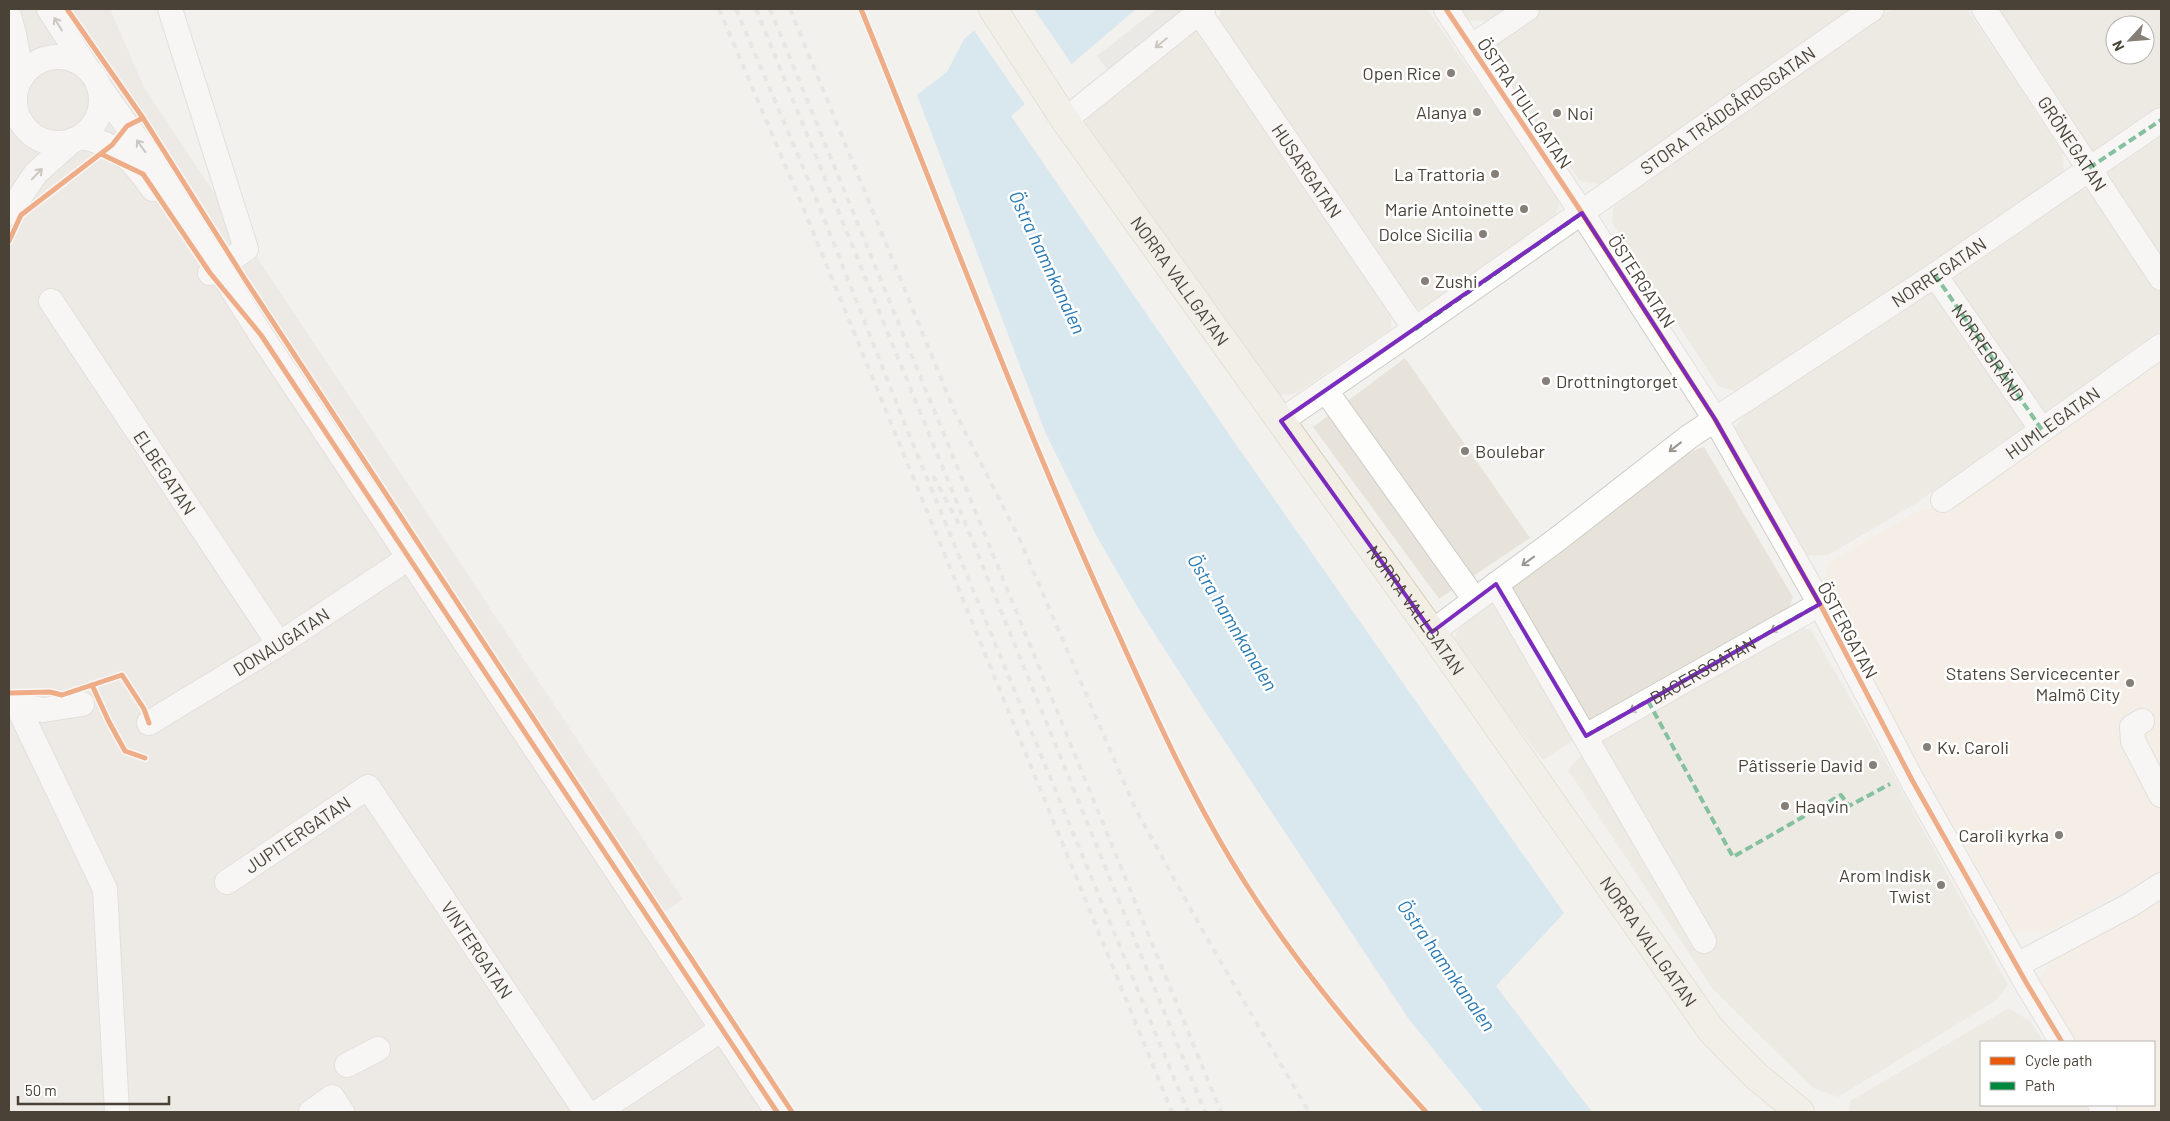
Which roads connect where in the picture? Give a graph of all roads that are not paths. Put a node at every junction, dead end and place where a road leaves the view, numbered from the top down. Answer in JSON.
{"nodes":[{"id":1,"x":49,"y":9,"type":"edge"},
{"id":2,"x":170,"y":9,"type":"edge"},
{"id":3,"x":993,"y":9,"type":"edge"},
{"id":4,"x":1446,"y":9,"type":"edge"},
{"id":5,"x":1527,"y":9,"type":"edge"},
{"id":6,"x":1872,"y":9,"type":"edge"},
{"id":7,"x":1984,"y":9,"type":"edge"},
{"id":8,"x":1201,"y":10,"type":"edge"},
{"id":9,"x":9,"y":16,"type":"edge"},
{"id":10,"x":1471,"y":47,"type":"junction"},
{"id":11,"x":92,"y":76,"type":"junction"},
{"id":12,"x":15,"y":94,"type":"edge"},
{"id":13,"x":1066,"y":120,"type":"junction"},
{"id":14,"x":2161,"y":120,"type":"edge"},
{"id":15,"x":76,"y":138,"type":"junction"},
{"id":16,"x":2089,"y":168,"type":"junction"},
{"id":17,"x":9,"y":213,"type":"edge"},
{"id":18,"x":1582,"y":213,"type":"junction"},
{"id":19,"x":214,"y":270,"type":"junction"},
{"id":20,"x":1935,"y":275,"type":"junction"},
{"id":21,"x":2161,"y":278,"type":"edge"},
{"id":22,"x":51,"y":301,"type":"dead end"},
{"id":23,"x":1416,"y":329,"type":"junction"},
{"id":24,"x":2161,"y":346,"type":"edge"},
{"id":25,"x":1326,"y":390,"type":"junction"},
{"id":26,"x":1715,"y":419,"type":"junction"},
{"id":27,"x":1281,"y":421,"type":"junction"},
{"id":28,"x":2042,"y":430,"type":"junction"},
{"id":29,"x":1943,"y":500,"type":"dead end"},
{"id":30,"x":410,"y":557,"type":"junction"},
{"id":31,"x":1496,"y":584,"type":"junction"},
{"id":32,"x":1474,"y":600,"type":"junction"},
{"id":33,"x":1820,"y":604,"type":"junction"},
{"id":34,"x":1432,"y":632,"type":"junction"},
{"id":35,"x":279,"y":644,"type":"junction"},
{"id":36,"x":82,"y":704,"type":"dead end"},
{"id":37,"x":13,"y":705,"type":"edge"},
{"id":38,"x":2142,"y":721,"type":"dead end"},
{"id":39,"x":150,"y":723,"type":"dead end"},
{"id":40,"x":1586,"y":736,"type":"junction"},
{"id":41,"x":368,"y":787,"type":"joint"},
{"id":42,"x":2161,"y":795,"type":"edge"},
{"id":43,"x":227,"y":882,"type":"dead end"},
{"id":44,"x":2161,"y":885,"type":"edge"},
{"id":45,"x":1704,"y":941,"type":"dead end"},
{"id":46,"x":2017,"y":965,"type":"junction"},
{"id":47,"x":722,"y":1029,"type":"junction"},
{"id":48,"x":2061,"y":1041,"type":"edge"},
{"id":49,"x":378,"y":1049,"type":"dead end"},
{"id":50,"x":347,"y":1064,"type":"dead end"},
{"id":51,"x":337,"y":1105,"type":"edge"},
{"id":52,"x":117,"y":1112,"type":"edge"},
{"id":53,"x":311,"y":1112,"type":"edge"},
{"id":54,"x":586,"y":1112,"type":"edge"},
{"id":55,"x":598,"y":1112,"type":"edge"},
{"id":56,"x":777,"y":1112,"type":"edge"},
{"id":57,"x":1800,"y":1112,"type":"edge"}],
"edges":[{"from":11,"to":1,"type":"street","one_way":true},
{"from":2,"to":19,"type":"street"},
{"from":3,"to":13,"type":"main road","name":"NORRA VALLGATAN"},
{"from":4,"to":10,"type":"street","name":"ÖSTRA TULLGATAN"},
{"from":5,"to":10,"type":"street"},
{"from":6,"to":18,"type":"street","name":"STORA TRÄDGÅRDSGATAN"},
{"from":7,"to":16,"type":"street","name":"GRÖNEGATAN"},
{"from":8,"to":13,"type":"street","one_way":true},
{"from":8,"to":23,"type":"street","name":"HUSARGATAN"},
{"from":9,"to":12,"type":"street"},
{"from":10,"to":18,"type":"street","name":"ÖSTRA TULLGATAN"},
{"from":11,"to":12,"type":"street"},
{"from":11,"to":15,"type":"street"},
{"from":19,"to":11,"type":"street","one_way":true},
{"from":12,"to":15,"type":"street"},
{"from":13,"to":27,"type":"main road","name":"NORRA VALLGATAN"},
{"from":14,"to":16,"type":"street","name":"NORREGATAN"},
{"from":17,"to":15,"type":"street","one_way":true},
{"from":15,"to":19,"type":"street"},
{"from":16,"to":20,"type":"street","name":"NORREGATAN"},
{"from":16,"to":21,"type":"street","name":"GRÖNEGATAN"},
{"from":18,"to":23,"type":"street"},
{"from":18,"to":26,"type":"street","name":"ÖSTERGATAN"},
{"from":19,"to":30,"type":"street"},
{"from":20,"to":26,"type":"street","name":"NORREGATAN"},
{"from":20,"to":28,"type":"street","name":"NORREGRÄND"},
{"from":22,"to":35,"type":"street","name":"ELBEGATAN"},
{"from":23,"to":25,"type":"street"},
{"from":24,"to":28,"type":"street","name":"HUMLEGATAN"},
{"from":25,"to":27,"type":"street"},
{"from":25,"to":32,"type":"street"},
{"from":26,"to":31,"type":"street","one_way":true},
{"from":26,"to":33,"type":"street","name":"ÖSTERGATAN"},
{"from":27,"to":34,"type":"main road","name":"NORRA VALLGATAN"},
{"from":28,"to":29,"type":"street","name":"HUMLEGATAN"},
{"from":30,"to":35,"type":"street","name":"DONAUGATAN"},
{"from":30,"to":47,"type":"street"},
{"from":31,"to":32,"type":"street"},
{"from":31,"to":40,"type":"street"},
{"from":32,"to":34,"type":"street"},
{"from":33,"to":40,"type":"street","name":"BAGERSGATAN","one_way":true},
{"from":33,"to":46,"type":"street","name":"ÖSTERGATAN"},
{"from":34,"to":57,"type":"main road","name":"NORRA VALLGATAN"},
{"from":35,"to":39,"type":"street","name":"DONAUGATAN"},
{"from":36,"to":37,"type":"street"},
{"from":37,"to":52,"type":"street"},
{"from":38,"to":42,"type":"street"},
{"from":40,"to":45,"type":"street"},
{"from":41,"to":43,"type":"street","name":"JUPITERGATAN"},
{"from":41,"to":54,"type":"street","name":"VINTERGATAN"},
{"from":44,"to":46,"type":"street"},
{"from":46,"to":48,"type":"street","name":"ÖSTERGATAN"},
{"from":47,"to":55,"type":"street"},
{"from":47,"to":56,"type":"street"},
{"from":49,"to":50,"type":"street"},
{"from":51,"to":53,"type":"street"}]}
